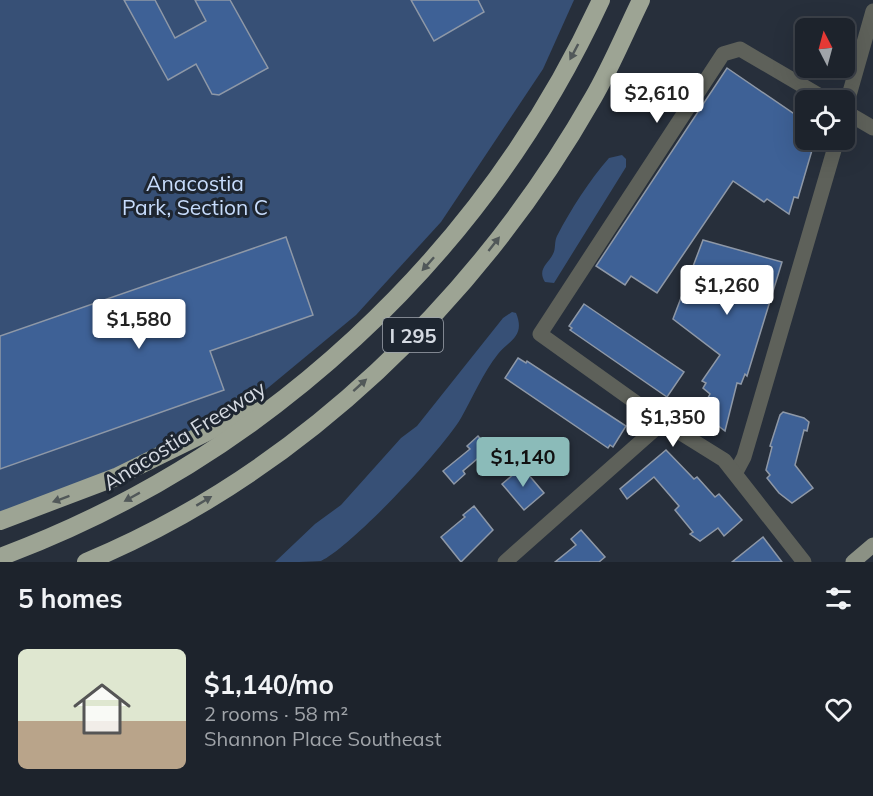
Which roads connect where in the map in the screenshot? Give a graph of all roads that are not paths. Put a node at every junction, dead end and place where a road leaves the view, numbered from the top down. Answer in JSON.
{"nodes":[{"id":1,"x":601,"y":0,"type":"edge"},
{"id":2,"x":641,"y":0,"type":"edge"},
{"id":3,"x":873,"y":11,"type":"edge"},
{"id":4,"x":810,"y":90,"type":"edge"},
{"id":5,"x":851,"y":90,"type":"edge"},
{"id":6,"x":855,"y":118,"type":"edge"},
{"id":7,"x":873,"y":128,"type":"edge"},
{"id":8,"x":834,"y":150,"type":"edge"},
{"id":9,"x":303,"y":384,"type":"junction"},
{"id":10,"x":663,"y":422,"type":"junction"},
{"id":11,"x":736,"y":472,"type":"junction"},
{"id":12,"x":0,"y":521,"type":"edge"},
{"id":13,"x":153,"y":531,"type":"junction"},
{"id":14,"x":873,"y":544,"type":"edge"},
{"id":15,"x":0,"y":557,"type":"edge"},
{"id":16,"x":86,"y":562,"type":"edge"},
{"id":17,"x":103,"y":562,"type":"edge"},
{"id":18,"x":505,"y":562,"type":"edge"},
{"id":19,"x":804,"y":562,"type":"edge"},
{"id":20,"x":853,"y":562,"type":"edge"}],
"edges":[{"from":1,"to":9,"type":"highway","name":"Anacostia Freeway","number":"I 295","one_way":true},
{"from":13,"to":2,"type":"highway","number":"I 295","one_way":true},
{"from":3,"to":5,"type":"street"},
{"from":4,"to":10,"type":"street"},
{"from":6,"to":7,"type":"street"},
{"from":8,"to":11,"type":"street"},
{"from":9,"to":12,"type":"highway","one_way":true},
{"from":9,"to":15,"type":"highway","name":"Anacostia Freeway","number":"I 295","one_way":true},
{"from":10,"to":11,"type":"street"},
{"from":10,"to":18,"type":"street"},
{"from":11,"to":19,"type":"street"},
{"from":13,"to":16,"type":"highway","number":"I 295"},
{"from":13,"to":17,"type":"highway"},
{"from":14,"to":20,"type":"main road"}]}
